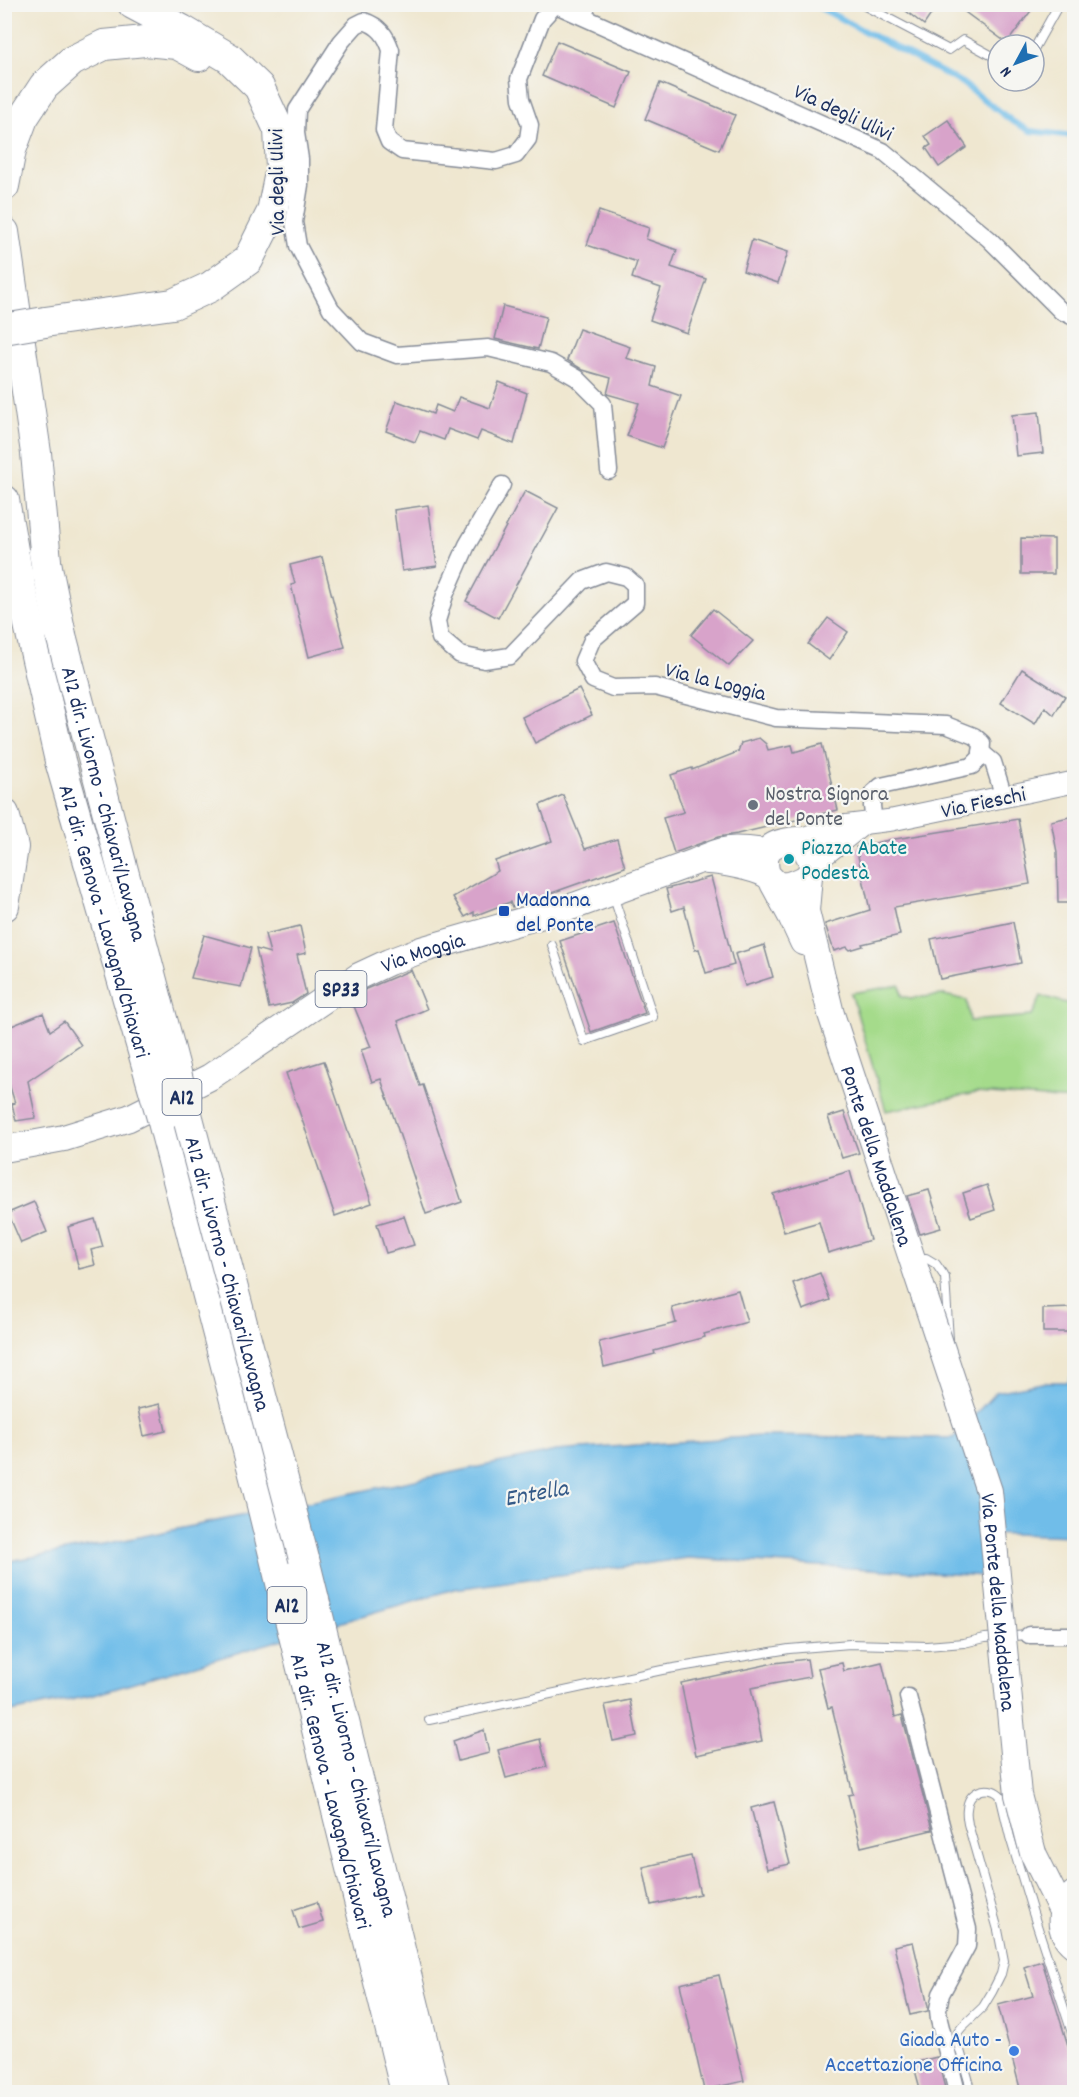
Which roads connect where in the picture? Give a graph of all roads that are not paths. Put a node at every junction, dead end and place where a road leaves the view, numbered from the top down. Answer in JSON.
{"nodes":[{"id":1,"x":133,"y":4,"type":"edge"},
{"id":2,"x":861,"y":4,"type":"edge"},
{"id":3,"x":1059,"y":4,"type":"edge"},
{"id":4,"x":555,"y":5,"type":"edge"},
{"id":5,"x":589,"y":12,"type":"edge"},
{"id":6,"x":1043,"y":33,"type":"edge"},
{"id":7,"x":986,"y":52,"type":"edge"},
{"id":8,"x":281,"y":168,"type":"junction"},
{"id":9,"x":4,"y":186,"type":"edge"},
{"id":10,"x":4,"y":232,"type":"edge"},
{"id":11,"x":1074,"y":317,"type":"edge"},
{"id":12,"x":4,"y":329,"type":"edge"},
{"id":13,"x":4,"y":347,"type":"edge"},
{"id":14,"x":609,"y":471,"type":"dead end"},
{"id":15,"x":502,"y":485,"type":"dead end"},
{"id":16,"x":4,"y":500,"type":"edge"},
{"id":17,"x":47,"y":572,"type":"junction"},
{"id":18,"x":4,"y":613,"type":"edge"},
{"id":19,"x":58,"y":752,"type":"junction"},
{"id":20,"x":981,"y":753,"type":"junction"},
{"id":21,"x":1074,"y":782,"type":"edge"},
{"id":22,"x":1004,"y":797,"type":"junction"},
{"id":23,"x":4,"y":814,"type":"edge"},
{"id":24,"x":876,"y":822,"type":"junction"},
{"id":25,"x":798,"y":840,"type":"junction"},
{"id":26,"x":769,"y":870,"type":"junction"},
{"id":27,"x":811,"y":873,"type":"junction"},
{"id":28,"x":612,"y":892,"type":"junction"},
{"id":29,"x":4,"y":906,"type":"edge"},
{"id":30,"x":552,"y":945,"type":"dead end"},
{"id":31,"x":831,"y":1014,"type":"junction"},
{"id":32,"x":4,"y":1149,"type":"edge"},
{"id":33,"x":912,"y":1259,"type":"junction"},
{"id":34,"x":924,"y":1295,"type":"joint"},
{"id":35,"x":950,"y":1344,"type":"dead end"},
{"id":36,"x":1029,"y":1635,"type":"joint"},
{"id":37,"x":1074,"y":1635,"type":"edge"},
{"id":38,"x":908,"y":1697,"type":"dead end"},
{"id":39,"x":429,"y":1720,"type":"dead end"},
{"id":40,"x":1068,"y":1903,"type":"edge"},
{"id":41,"x":1074,"y":1945,"type":"edge"},
{"id":42,"x":1074,"y":2039,"type":"edge"},
{"id":43,"x":406,"y":2092,"type":"edge"},
{"id":44,"x":435,"y":2092,"type":"edge"},
{"id":45,"x":957,"y":2092,"type":"edge"},
{"id":46,"x":972,"y":2092,"type":"edge"}],
"edges":[{"from":1,"to":8,"type":"highway"},
{"from":2,"to":7,"type":"lane"},
{"from":3,"to":6,"type":"lane"},
{"from":4,"to":5,"type":"street","name":"Via degli Ulivi"},
{"from":4,"to":14,"type":"street","name":"Via degli Ulivi"},
{"from":5,"to":11,"type":"street","name":"Via degli Ulivi"},
{"from":8,"to":9,"type":"highway"},
{"from":8,"to":12,"type":"highway","bridge":true},
{"from":10,"to":17,"type":"highway"},
{"from":13,"to":17,"type":"highway","name":"A12 dir. Livorno - Chiavari/Lavagna","number":"A12"},
{"from":15,"to":20,"type":"street","name":"Via la Loggia"},
{"from":16,"to":19,"type":"highway","number":"A12"},
{"from":17,"to":44,"type":"highway","name":"A12 dir. Livorno - Chiavari/Lavagna","number":"A12","bridge":true},
{"from":18,"to":19,"type":"highway"},
{"from":19,"to":43,"type":"highway","name":"A12 dir. Genova - Lavagna/Chiavari","number":"A12","bridge":true},
{"from":20,"to":22,"type":"street","name":"Via la Loggia"},
{"from":20,"to":24,"type":"street"},
{"from":21,"to":22,"type":"street","name":"Via Fieschi","number":"SP33"},
{"from":22,"to":24,"type":"street","name":"Via Fieschi","number":"SP33"},
{"from":23,"to":29,"type":"highway"},
{"from":24,"to":25,"type":"street","number":"SP33"},
{"from":24,"to":27,"type":"street","name":"Via Moggia","number":"SP33"},
{"from":25,"to":26,"type":"main road","number":"SP33"},
{"from":25,"to":27,"type":"main road"},
{"from":26,"to":27,"type":"main road","name":"Via Moggia","number":"SP33"},
{"from":26,"to":28,"type":"main road","name":"Via Moggia","number":"SP33"},
{"from":26,"to":31,"type":"main road","name":"Ponte della Maddalena"},
{"from":27,"to":31,"type":"main road","name":"Ponte della Maddalena"},
{"from":28,"to":30,"type":"lane"},
{"from":28,"to":32,"type":"main road","name":"Via Moggia","number":"SP33"},
{"from":31,"to":33,"type":"main road","name":"Ponte della Maddalena"},
{"from":33,"to":34,"type":"main road","name":"Ponte della Maddalena"},
{"from":33,"to":35,"type":"lane"},
{"from":34,"to":40,"type":"main road","name":"Via Ponte della Maddalena","bridge":true},
{"from":36,"to":37,"type":"street"},
{"from":36,"to":39,"type":"lane"},
{"from":38,"to":45,"type":"street"},
{"from":40,"to":41,"type":"main road","name":"Via Ponte della Maddalena"},
{"from":42,"to":46,"type":"lane"}]}
